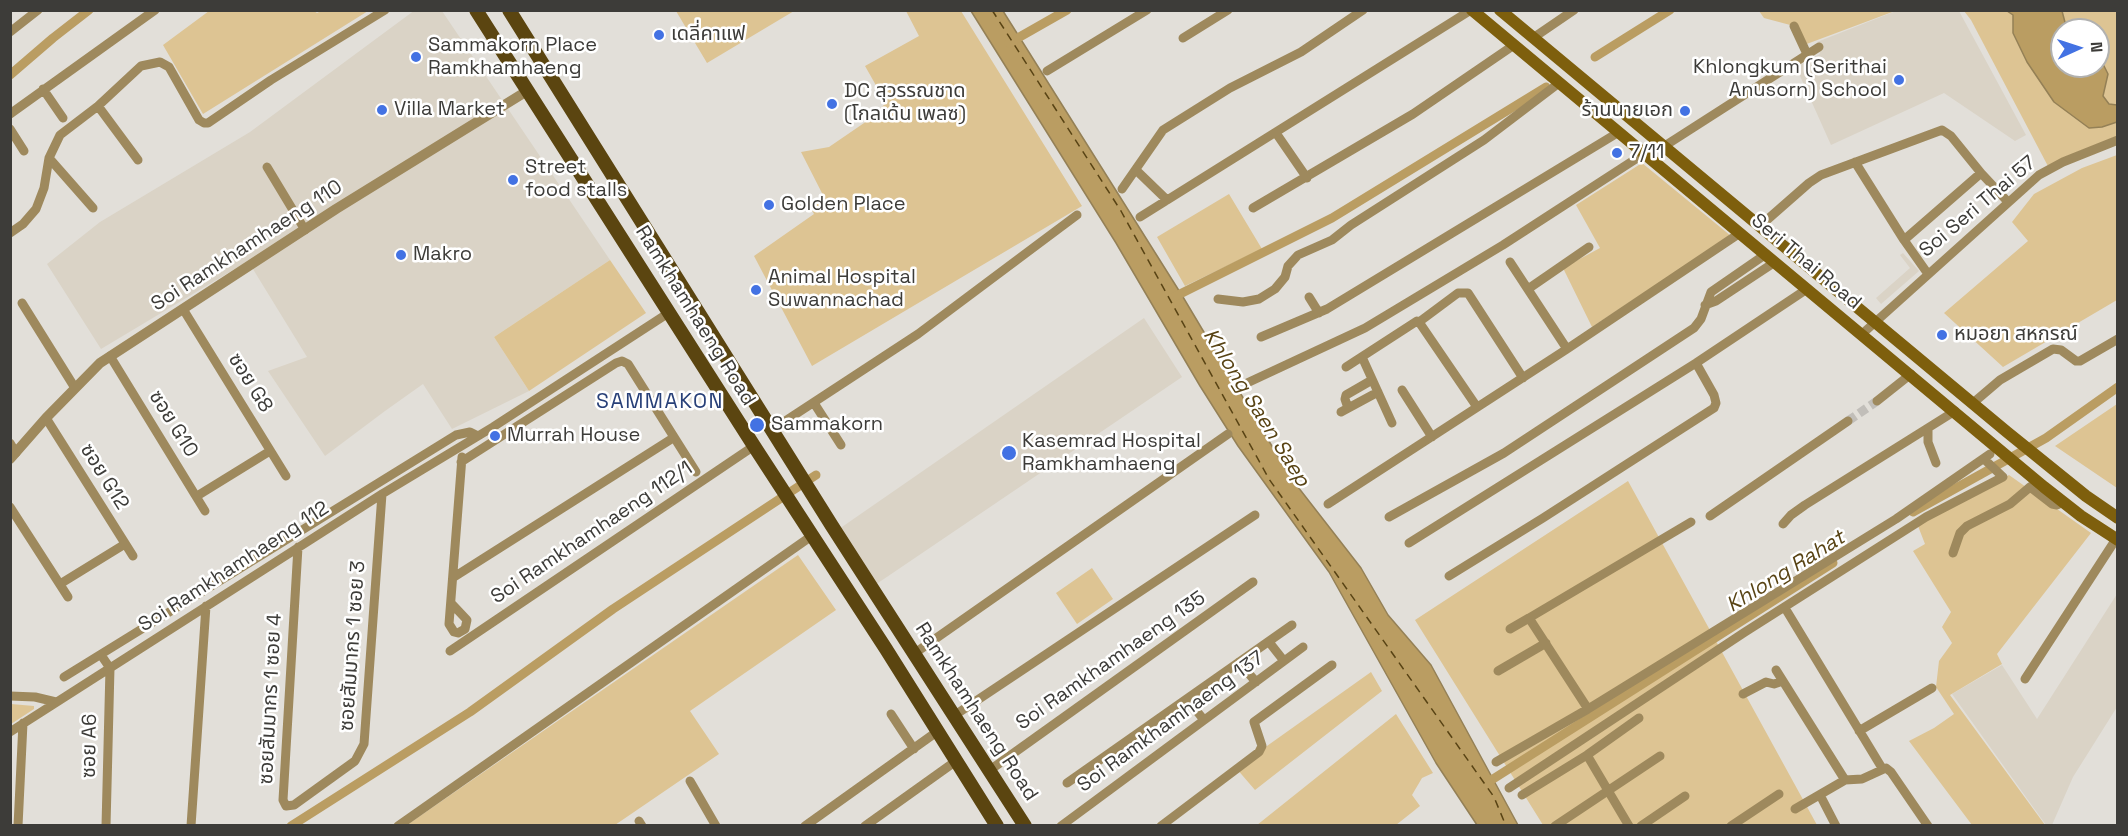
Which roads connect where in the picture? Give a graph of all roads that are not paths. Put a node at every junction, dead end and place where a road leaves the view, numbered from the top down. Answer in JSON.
{"nodes":[{"id":1,"x":38,"y":10,"type":"edge"},
{"id":2,"x":155,"y":10,"type":"edge"},
{"id":3,"x":385,"y":10,"type":"edge"},
{"id":4,"x":476,"y":10,"type":"edge"},
{"id":5,"x":509,"y":10,"type":"edge"},
{"id":6,"x":1147,"y":10,"type":"edge"},
{"id":7,"x":1228,"y":10,"type":"edge"},
{"id":8,"x":1363,"y":10,"type":"edge"},
{"id":9,"x":1471,"y":10,"type":"edge"},
{"id":10,"x":1574,"y":10,"type":"edge"},
{"id":11,"x":1503,"y":11,"type":"edge"},
{"id":12,"x":1794,"y":26,"type":"dead end"},
{"id":13,"x":10,"y":32,"type":"edge"},
{"id":14,"x":1183,"y":38,"type":"dead end"},
{"id":15,"x":1533,"y":38,"type":"junction"},
{"id":16,"x":1514,"y":45,"type":"junction"},
{"id":17,"x":1819,"y":48,"type":"dead end"},
{"id":18,"x":1807,"y":54,"type":"junction"},
{"id":19,"x":1047,"y":71,"type":"dead end"},
{"id":20,"x":1559,"y":83,"type":"junction"},
{"id":21,"x":43,"y":90,"type":"junction"},
{"id":22,"x":527,"y":91,"type":"junction"},
{"id":23,"x":98,"y":106,"type":"junction"},
{"id":24,"x":10,"y":114,"type":"edge"},
{"id":25,"x":63,"y":118,"type":"dead end"},
{"id":26,"x":10,"y":129,"type":"edge"},
{"id":27,"x":1619,"y":132,"type":"junction"},
{"id":28,"x":1276,"y":133,"type":"junction"},
{"id":29,"x":2118,"y":140,"type":"edge"},
{"id":30,"x":593,"y":143,"type":"junction"},
{"id":31,"x":1663,"y":147,"type":"junction"},
{"id":32,"x":24,"y":151,"type":"dead end"},
{"id":33,"x":1645,"y":153,"type":"junction"},
{"id":34,"x":49,"y":158,"type":"junction"},
{"id":35,"x":570,"y":158,"type":"junction"},
{"id":36,"x":138,"y":160,"type":"dead end"},
{"id":37,"x":1855,"y":162,"type":"junction"},
{"id":38,"x":267,"y":167,"type":"dead end"},
{"id":39,"x":1136,"y":170,"type":"junction"},
{"id":40,"x":1981,"y":173,"type":"junction"},
{"id":41,"x":1307,"y":178,"type":"junction"},
{"id":42,"x":1122,"y":189,"type":"dead end"},
{"id":43,"x":1167,"y":200,"type":"junction"},
{"id":44,"x":2008,"y":202,"type":"junction"},
{"id":45,"x":93,"y":208,"type":"dead end"},
{"id":46,"x":1253,"y":208,"type":"dead end"},
{"id":47,"x":1077,"y":215,"type":"dead end"},
{"id":48,"x":1140,"y":217,"type":"dead end"},
{"id":49,"x":1760,"y":226,"type":"junction"},
{"id":50,"x":305,"y":230,"type":"junction"},
{"id":51,"x":10,"y":233,"type":"edge"},
{"id":52,"x":1740,"y":233,"type":"junction"},
{"id":53,"x":1904,"y":240,"type":"junction"},
{"id":54,"x":1589,"y":247,"type":"dead end"},
{"id":55,"x":1771,"y":258,"type":"junction"},
{"id":56,"x":1510,"y":262,"type":"dead end"},
{"id":57,"x":1928,"y":274,"type":"junction"},
{"id":58,"x":1807,"y":289,"type":"junction"},
{"id":59,"x":1528,"y":290,"type":"junction"},
{"id":60,"x":1309,"y":297,"type":"dead end"},
{"id":61,"x":1218,"y":299,"type":"dead end"},
{"id":62,"x":22,"y":303,"type":"dead end"},
{"id":63,"x":183,"y":309,"type":"junction"},
{"id":64,"x":670,"y":312,"type":"junction"},
{"id":65,"x":1319,"y":313,"type":"junction"},
{"id":66,"x":1875,"y":321,"type":"junction"},
{"id":67,"x":1419,"y":322,"type":"junction"},
{"id":68,"x":1862,"y":334,"type":"junction"},
{"id":69,"x":1261,"y":337,"type":"dead end"},
{"id":70,"x":2118,"y":339,"type":"edge"},
{"id":71,"x":1567,"y":349,"type":"junction"},
{"id":72,"x":110,"y":356,"type":"junction"},
{"id":73,"x":1362,"y":357,"type":"junction"},
{"id":74,"x":1696,"y":363,"type":"junction"},
{"id":75,"x":1346,"y":367,"type":"dead end"},
{"id":76,"x":1911,"y":374,"type":"junction"},
{"id":77,"x":1523,"y":378,"type":"junction"},
{"id":78,"x":1372,"y":380,"type":"junction"},
{"id":79,"x":1247,"y":383,"type":"dead end"},
{"id":80,"x":75,"y":388,"type":"junction"},
{"id":81,"x":1402,"y":390,"type":"dead end"},
{"id":82,"x":1378,"y":392,"type":"junction"},
{"id":83,"x":1878,"y":401,"type":"tunnel mouth"},
{"id":84,"x":814,"y":403,"type":"junction"},
{"id":85,"x":1973,"y":403,"type":"junction"},
{"id":86,"x":1477,"y":407,"type":"junction"},
{"id":87,"x":1955,"y":411,"type":"junction"},
{"id":88,"x":46,"y":418,"type":"junction"},
{"id":89,"x":1848,"y":421,"type":"tunnel mouth"},
{"id":90,"x":1392,"y":423,"type":"dead end"},
{"id":91,"x":773,"y":429,"type":"junction"},
{"id":92,"x":1928,"y":429,"type":"junction"},
{"id":93,"x":1228,"y":434,"type":"dead end"},
{"id":94,"x":478,"y":436,"type":"junction"},
{"id":95,"x":1432,"y":437,"type":"junction"},
{"id":96,"x":673,"y":438,"type":"junction"},
{"id":97,"x":841,"y":445,"type":"dead end"},
{"id":98,"x":462,"y":446,"type":"junction"},
{"id":99,"x":754,"y":446,"type":"junction"},
{"id":100,"x":270,"y":451,"type":"junction"},
{"id":101,"x":12,"y":452,"type":"edge"},
{"id":102,"x":1988,"y":454,"type":"junction"},
{"id":103,"x":461,"y":462,"type":"junction"},
{"id":104,"x":1936,"y":463,"type":"dead end"},
{"id":105,"x":696,"y":472,"type":"dead end"},
{"id":106,"x":390,"y":474,"type":"junction"},
{"id":107,"x":286,"y":476,"type":"dead end"},
{"id":108,"x":398,"y":484,"type":"junction"},
{"id":109,"x":382,"y":494,"type":"junction"},
{"id":110,"x":197,"y":496,"type":"junction"},
{"id":111,"x":2063,"y":502,"type":"junction"},
{"id":112,"x":1328,"y":504,"type":"dead end"},
{"id":113,"x":10,"y":507,"type":"edge"},
{"id":114,"x":205,"y":511,"type":"dead end"},
{"id":115,"x":1255,"y":515,"type":"dead end"},
{"id":116,"x":1710,"y":516,"type":"dead end"},
{"id":117,"x":1389,"y":517,"type":"dead end"},
{"id":118,"x":2118,"y":518,"type":"edge"},
{"id":119,"x":1691,"y":522,"type":"dead end"},
{"id":120,"x":1783,"y":524,"type":"dead end"},
{"id":121,"x":813,"y":535,"type":"junction"},
{"id":122,"x":2117,"y":540,"type":"edge"},
{"id":123,"x":1409,"y":543,"type":"dead end"},
{"id":124,"x":125,"y":544,"type":"junction"},
{"id":125,"x":275,"y":545,"type":"junction"},
{"id":126,"x":298,"y":547,"type":"junction"},
{"id":127,"x":1953,"y":553,"type":"dead end"},
{"id":128,"x":133,"y":556,"type":"dead end"},
{"id":129,"x":283,"y":556,"type":"junction"},
{"id":130,"x":1449,"y":576,"type":"dead end"},
{"id":131,"x":453,"y":577,"type":"junction"},
{"id":132,"x":1253,"y":582,"type":"dead end"},
{"id":133,"x":60,"y":584,"type":"junction"},
{"id":134,"x":68,"y":597,"type":"dead end"},
{"id":135,"x":451,"y":603,"type":"dead end"},
{"id":136,"x":206,"y":606,"type":"junction"},
{"id":137,"x":1785,"y":608,"type":"junction"},
{"id":138,"x":1529,"y":618,"type":"junction"},
{"id":139,"x":1736,"y":618,"type":"junction"},
{"id":140,"x":1292,"y":625,"type":"dead end"},
{"id":141,"x":1509,"y":629,"type":"dead end"},
{"id":142,"x":1744,"y":630,"type":"junction"},
{"id":143,"x":1269,"y":642,"type":"junction"},
{"id":144,"x":1546,"y":644,"type":"junction"},
{"id":145,"x":1303,"y":647,"type":"dead end"},
{"id":146,"x":450,"y":651,"type":"dead end"},
{"id":147,"x":915,"y":653,"type":"junction"},
{"id":148,"x":101,"y":655,"type":"junction"},
{"id":149,"x":1284,"y":661,"type":"junction"},
{"id":150,"x":1239,"y":662,"type":"junction"},
{"id":151,"x":1332,"y":665,"type":"dead end"},
{"id":152,"x":110,"y":668,"type":"junction"},
{"id":153,"x":1776,"y":670,"type":"dead end"},
{"id":154,"x":1498,"y":671,"type":"dead end"},
{"id":155,"x":64,"y":678,"type":"dead end"},
{"id":156,"x":2025,"y":679,"type":"dead end"},
{"id":157,"x":1783,"y":681,"type":"junction"},
{"id":158,"x":1256,"y":682,"type":"junction"},
{"id":159,"x":1932,"y":688,"type":"dead end"},
{"id":160,"x":1743,"y":694,"type":"dead end"},
{"id":161,"x":10,"y":696,"type":"edge"},
{"id":162,"x":1187,"y":699,"type":"junction"},
{"id":163,"x":56,"y":702,"type":"junction"},
{"id":164,"x":1588,"y":709,"type":"junction"},
{"id":165,"x":891,"y":714,"type":"dead end"},
{"id":166,"x":955,"y":715,"type":"junction"},
{"id":167,"x":1639,"y":718,"type":"dead end"},
{"id":168,"x":1204,"y":720,"type":"junction"},
{"id":169,"x":23,"y":723,"type":"junction"},
{"id":170,"x":938,"y":731,"type":"junction"},
{"id":171,"x":1859,"y":731,"type":"junction"},
{"id":172,"x":10,"y":732,"type":"edge"},
{"id":173,"x":914,"y":749,"type":"junction"},
{"id":174,"x":1587,"y":755,"type":"junction"},
{"id":175,"x":1660,"y":756,"type":"dead end"},
{"id":176,"x":956,"y":761,"type":"junction"},
{"id":177,"x":1496,"y":762,"type":"dead end"},
{"id":178,"x":990,"y":770,"type":"junction"},
{"id":179,"x":1887,"y":770,"type":"junction"},
{"id":180,"x":1845,"y":780,"type":"junction"},
{"id":181,"x":690,"y":781,"type":"dead end"},
{"id":182,"x":325,"y":783,"type":"joint"},
{"id":183,"x":1067,"y":783,"type":"dead end"},
{"id":184,"x":1509,"y":788,"type":"dead end"},
{"id":185,"x":1608,"y":789,"type":"junction"},
{"id":186,"x":1115,"y":792,"type":"dead end"},
{"id":187,"x":1779,"y":794,"type":"dead end"},
{"id":188,"x":1522,"y":795,"type":"dead end"},
{"id":189,"x":1820,"y":795,"type":"junction"},
{"id":190,"x":1684,"y":796,"type":"dead end"},
{"id":191,"x":1795,"y":809,"type":"dead end"},
{"id":192,"x":1566,"y":822,"type":"edge"},
{"id":193,"x":18,"y":825,"type":"edge"},
{"id":194,"x":106,"y":825,"type":"edge"},
{"id":195,"x":191,"y":825,"type":"edge"},
{"id":196,"x":398,"y":825,"type":"edge"},
{"id":197,"x":716,"y":825,"type":"edge"},
{"id":198,"x":805,"y":825,"type":"edge"},
{"id":199,"x":865,"y":825,"type":"edge"},
{"id":200,"x":997,"y":825,"type":"edge"},
{"id":201,"x":1025,"y":825,"type":"edge"},
{"id":202,"x":1061,"y":825,"type":"edge"},
{"id":203,"x":1071,"y":825,"type":"edge"},
{"id":204,"x":1161,"y":825,"type":"edge"},
{"id":205,"x":1556,"y":825,"type":"edge"},
{"id":206,"x":1629,"y":825,"type":"edge"},
{"id":207,"x":1641,"y":825,"type":"edge"},
{"id":208,"x":1731,"y":825,"type":"edge"},
{"id":209,"x":1836,"y":825,"type":"edge"},
{"id":210,"x":1928,"y":825,"type":"edge"}],
"edges":[{"from":1,"to":13,"type":"street"},
{"from":2,"to":21,"type":"street"},
{"from":3,"to":23,"type":"street"},
{"from":4,"to":22,"type":"main road","name":"Ramkhamhaeng Road"},
{"from":5,"to":30,"type":"main road","name":"Ramkhamhaeng Road"},
{"from":6,"to":19,"type":"street"},
{"from":7,"to":14,"type":"street"},
{"from":8,"to":39,"type":"street"},
{"from":9,"to":16,"type":"main road","name":"Seri Thai Road"},
{"from":9,"to":28,"type":"street"},
{"from":10,"to":15,"type":"street"},
{"from":11,"to":15,"type":"main road","name":"Seri Thai Road"},
{"from":12,"to":18,"type":"street"},
{"from":15,"to":31,"type":"main road","name":"Seri Thai Road"},
{"from":16,"to":20,"type":"main road","name":"Seri Thai Road"},
{"from":16,"to":41,"type":"street"},
{"from":17,"to":18,"type":"street"},
{"from":18,"to":31,"type":"street"},
{"from":20,"to":27,"type":"main road","name":"Seri Thai Road"},
{"from":20,"to":61,"type":"street"},
{"from":21,"to":24,"type":"street"},
{"from":21,"to":25,"type":"street"},
{"from":22,"to":35,"type":"main road","name":"Ramkhamhaeng Road"},
{"from":22,"to":50,"type":"street","name":"Soi Ramkhamhaeng 110"},
{"from":23,"to":34,"type":"street"},
{"from":23,"to":36,"type":"street"},
{"from":26,"to":32,"type":"street"},
{"from":27,"to":33,"type":"main road","name":"Seri Thai Road"},
{"from":27,"to":65,"type":"street"},
{"from":28,"to":41,"type":"street"},
{"from":28,"to":43,"type":"street"},
{"from":29,"to":44,"type":"street","name":"Soi Seri Thai 57"},
{"from":30,"to":35,"type":"main road"},
{"from":30,"to":91,"type":"main road","name":"Ramkhamhaeng Road"},
{"from":31,"to":49,"type":"main road","name":"Seri Thai Road"},
{"from":33,"to":52,"type":"main road","name":"Seri Thai Road"},
{"from":33,"to":79,"type":"street"},
{"from":34,"to":45,"type":"street"},
{"from":34,"to":51,"type":"street"},
{"from":35,"to":64,"type":"main road","name":"Ramkhamhaeng Road"},
{"from":37,"to":40,"type":"street"},
{"from":37,"to":49,"type":"street"},
{"from":37,"to":53,"type":"street"},
{"from":38,"to":50,"type":"street"},
{"from":39,"to":42,"type":"street"},
{"from":39,"to":43,"type":"street"},
{"from":40,"to":44,"type":"street"},
{"from":40,"to":53,"type":"street"},
{"from":41,"to":46,"type":"street"},
{"from":43,"to":48,"type":"street"},
{"from":44,"to":57,"type":"street","name":"Soi Seri Thai 57"},
{"from":47,"to":84,"type":"street"},
{"from":49,"to":66,"type":"main road","name":"Seri Thai Road"},
{"from":50,"to":63,"type":"street","name":"Soi Ramkhamhaeng 110"},
{"from":52,"to":55,"type":"main road","name":"Seri Thai Road"},
{"from":52,"to":71,"type":"street"},
{"from":53,"to":57,"type":"street"},
{"from":54,"to":59,"type":"street"},
{"from":55,"to":58,"type":"main road","name":"Seri Thai Road"},
{"from":55,"to":117,"type":"street"},
{"from":56,"to":59,"type":"street"},
{"from":57,"to":66,"type":"street","name":"Soi Seri Thai 57"},
{"from":58,"to":68,"type":"main road","name":"Seri Thai Road"},
{"from":58,"to":74,"type":"street"},
{"from":59,"to":71,"type":"street"},
{"from":60,"to":65,"type":"street"},
{"from":62,"to":80,"type":"street"},
{"from":63,"to":72,"type":"street","name":"Soi Ramkhamhaeng 110"},
{"from":63,"to":100,"type":"street","name":"ซอย G8"},
{"from":64,"to":94,"type":"street","name":"Soi Ramkhamhaeng 112"},
{"from":64,"to":99,"type":"main road","name":"Ramkhamhaeng Road"},
{"from":65,"to":69,"type":"street"},
{"from":66,"to":68,"type":"street","name":"Soi Seri Thai 57"},
{"from":66,"to":85,"type":"main road","name":"Seri Thai Road"},
{"from":67,"to":73,"type":"street"},
{"from":67,"to":77,"type":"street"},
{"from":67,"to":86,"type":"street"},
{"from":68,"to":76,"type":"main road","name":"Seri Thai Road"},
{"from":70,"to":85,"type":"street"},
{"from":71,"to":77,"type":"street"},
{"from":72,"to":80,"type":"street","name":"Soi Ramkhamhaeng 110"},
{"from":72,"to":110,"type":"street","name":"ซอย G10"},
{"from":73,"to":75,"type":"street"},
{"from":73,"to":78,"type":"street"},
{"from":74,"to":123,"type":"street"},
{"from":74,"to":130,"type":"street"},
{"from":76,"to":83,"type":"street"},
{"from":76,"to":87,"type":"main road","name":"Seri Thai Road"},
{"from":77,"to":86,"type":"street"},
{"from":78,"to":82,"type":"street"},
{"from":78,"to":82,"type":"street"},
{"from":80,"to":88,"type":"street","name":"Soi Ramkhamhaeng 110"},
{"from":81,"to":95,"type":"street"},
{"from":82,"to":90,"type":"street"},
{"from":84,"to":91,"type":"street"},
{"from":84,"to":97,"type":"street"},
{"from":85,"to":118,"type":"main road","name":"Seri Thai Road"},
{"from":86,"to":95,"type":"street"},
{"from":87,"to":92,"type":"street"},
{"from":87,"to":102,"type":"main road","name":"Seri Thai Road"},
{"from":88,"to":101,"type":"street","name":"Soi Ramkhamhaeng 110"},
{"from":88,"to":124,"type":"street","name":"ซอย G12"},
{"from":89,"to":116,"type":"street"},
{"from":91,"to":147,"type":"main road","name":"Ramkhamhaeng Road"},
{"from":92,"to":104,"type":"street"},
{"from":92,"to":120,"type":"street"},
{"from":93,"to":147,"type":"street"},
{"from":94,"to":98,"type":"street","name":"Soi Ramkhamhaeng 112"},
{"from":94,"to":106,"type":"street","name":"Soi Ramkhamhaeng 112"},
{"from":95,"to":112,"type":"street"},
{"from":96,"to":103,"type":"street"},
{"from":96,"to":105,"type":"street"},
{"from":96,"to":131,"type":"street"},
{"from":98,"to":103,"type":"street"},
{"from":98,"to":108,"type":"street","name":"Soi Ramkhamhaeng 112"},
{"from":99,"to":121,"type":"main road","name":"Ramkhamhaeng Road"},
{"from":99,"to":146,"type":"street","name":"Soi Ramkhamhaeng 112/1"},
{"from":100,"to":107,"type":"street","name":"ซอย G8"},
{"from":100,"to":110,"type":"street"},
{"from":102,"to":111,"type":"main road","name":"Seri Thai Road"},
{"from":102,"to":137,"type":"street"},
{"from":102,"to":139,"type":"street"},
{"from":103,"to":131,"type":"street"},
{"from":106,"to":108,"type":"street"},
{"from":106,"to":125,"type":"street","name":"Soi Ramkhamhaeng 112"},
{"from":108,"to":109,"type":"street","name":"Soi Ramkhamhaeng 112"},
{"from":109,"to":126,"type":"street","name":"Soi Ramkhamhaeng 112"},
{"from":109,"to":182,"type":"street","name":"ซอยสัมมากร 1 ซอย 3"},
{"from":110,"to":114,"type":"street","name":"ซอย G10"},
{"from":111,"to":122,"type":"main road","name":"Seri Thai Road"},
{"from":111,"to":127,"type":"street"},
{"from":113,"to":133,"type":"street"},
{"from":115,"to":166,"type":"street"},
{"from":119,"to":138,"type":"street"},
{"from":121,"to":170,"type":"main road","name":"Ramkhamhaeng Road"},
{"from":121,"to":196,"type":"street"},
{"from":122,"to":156,"type":"street"},
{"from":124,"to":128,"type":"street","name":"ซอย G12"},
{"from":124,"to":133,"type":"street"},
{"from":125,"to":129,"type":"street"},
{"from":125,"to":148,"type":"street","name":"Soi Ramkhamhaeng 112"},
{"from":126,"to":129,"type":"street","name":"Soi Ramkhamhaeng 112"},
{"from":126,"to":182,"type":"street","name":"ซอยสัมมากร 1 ซอย 4"},
{"from":129,"to":136,"type":"street","name":"Soi Ramkhamhaeng 112"},
{"from":131,"to":135,"type":"street"},
{"from":132,"to":178,"type":"street","name":"Soi Ramkhamhaeng 135"},
{"from":133,"to":134,"type":"street"},
{"from":136,"to":152,"type":"street","name":"Soi Ramkhamhaeng 112"},
{"from":136,"to":195,"type":"street"},
{"from":137,"to":142,"type":"street"},
{"from":137,"to":171,"type":"street"},
{"from":138,"to":141,"type":"street"},
{"from":138,"to":144,"type":"street"},
{"from":139,"to":142,"type":"street"},
{"from":139,"to":164,"type":"street"},
{"from":140,"to":143,"type":"street"},
{"from":142,"to":184,"type":"street"},
{"from":143,"to":149,"type":"street"},
{"from":143,"to":150,"type":"street"},
{"from":144,"to":154,"type":"street"},
{"from":144,"to":164,"type":"street"},
{"from":145,"to":149,"type":"street","name":"Soi Ramkhamhaeng 137"},
{"from":147,"to":166,"type":"main road","name":"Ramkhamhaeng Road"},
{"from":148,"to":152,"type":"street"},
{"from":148,"to":155,"type":"street","name":"Soi Ramkhamhaeng 112"},
{"from":149,"to":158,"type":"street","name":"Soi Ramkhamhaeng 137"},
{"from":150,"to":158,"type":"street"},
{"from":150,"to":162,"type":"street"},
{"from":151,"to":204,"type":"street"},
{"from":152,"to":163,"type":"street","name":"Soi Ramkhamhaeng 112"},
{"from":152,"to":194,"type":"street","name":"ซอย A6"},
{"from":153,"to":157,"type":"street"},
{"from":157,"to":160,"type":"street"},
{"from":157,"to":180,"type":"street"},
{"from":158,"to":168,"type":"street","name":"Soi Ramkhamhaeng 137"},
{"from":159,"to":171,"type":"street"},
{"from":161,"to":163,"type":"street"},
{"from":162,"to":168,"type":"street"},
{"from":162,"to":183,"type":"street"},
{"from":163,"to":169,"type":"street","name":"Soi Ramkhamhaeng 112"},
{"from":164,"to":177,"type":"street"},
{"from":165,"to":173,"type":"street"},
{"from":166,"to":178,"type":"main road","name":"Ramkhamhaeng Road"},
{"from":167,"to":174,"type":"street"},
{"from":168,"to":202,"type":"street","name":"Soi Ramkhamhaeng 137"},
{"from":169,"to":172,"type":"street","name":"Soi Ramkhamhaeng 112"},
{"from":169,"to":193,"type":"street"},
{"from":170,"to":173,"type":"street"},
{"from":170,"to":176,"type":"main road","name":"Ramkhamhaeng Road"},
{"from":171,"to":179,"type":"street"},
{"from":173,"to":198,"type":"street"},
{"from":174,"to":185,"type":"street"},
{"from":174,"to":188,"type":"street"},
{"from":175,"to":185,"type":"street"},
{"from":176,"to":199,"type":"street"},
{"from":176,"to":200,"type":"main road","name":"Ramkhamhaeng Road"},
{"from":178,"to":201,"type":"main road","name":"Ramkhamhaeng Road"},
{"from":179,"to":180,"type":"street"},
{"from":179,"to":210,"type":"street"},
{"from":180,"to":189,"type":"street"},
{"from":181,"to":197,"type":"street"},
{"from":185,"to":192,"type":"street"},
{"from":185,"to":206,"type":"street"},
{"from":186,"to":203,"type":"street"},
{"from":187,"to":208,"type":"street"},
{"from":189,"to":191,"type":"street"},
{"from":189,"to":209,"type":"street"},
{"from":190,"to":207,"type":"street"},
{"from":192,"to":205,"type":"street"}]}
